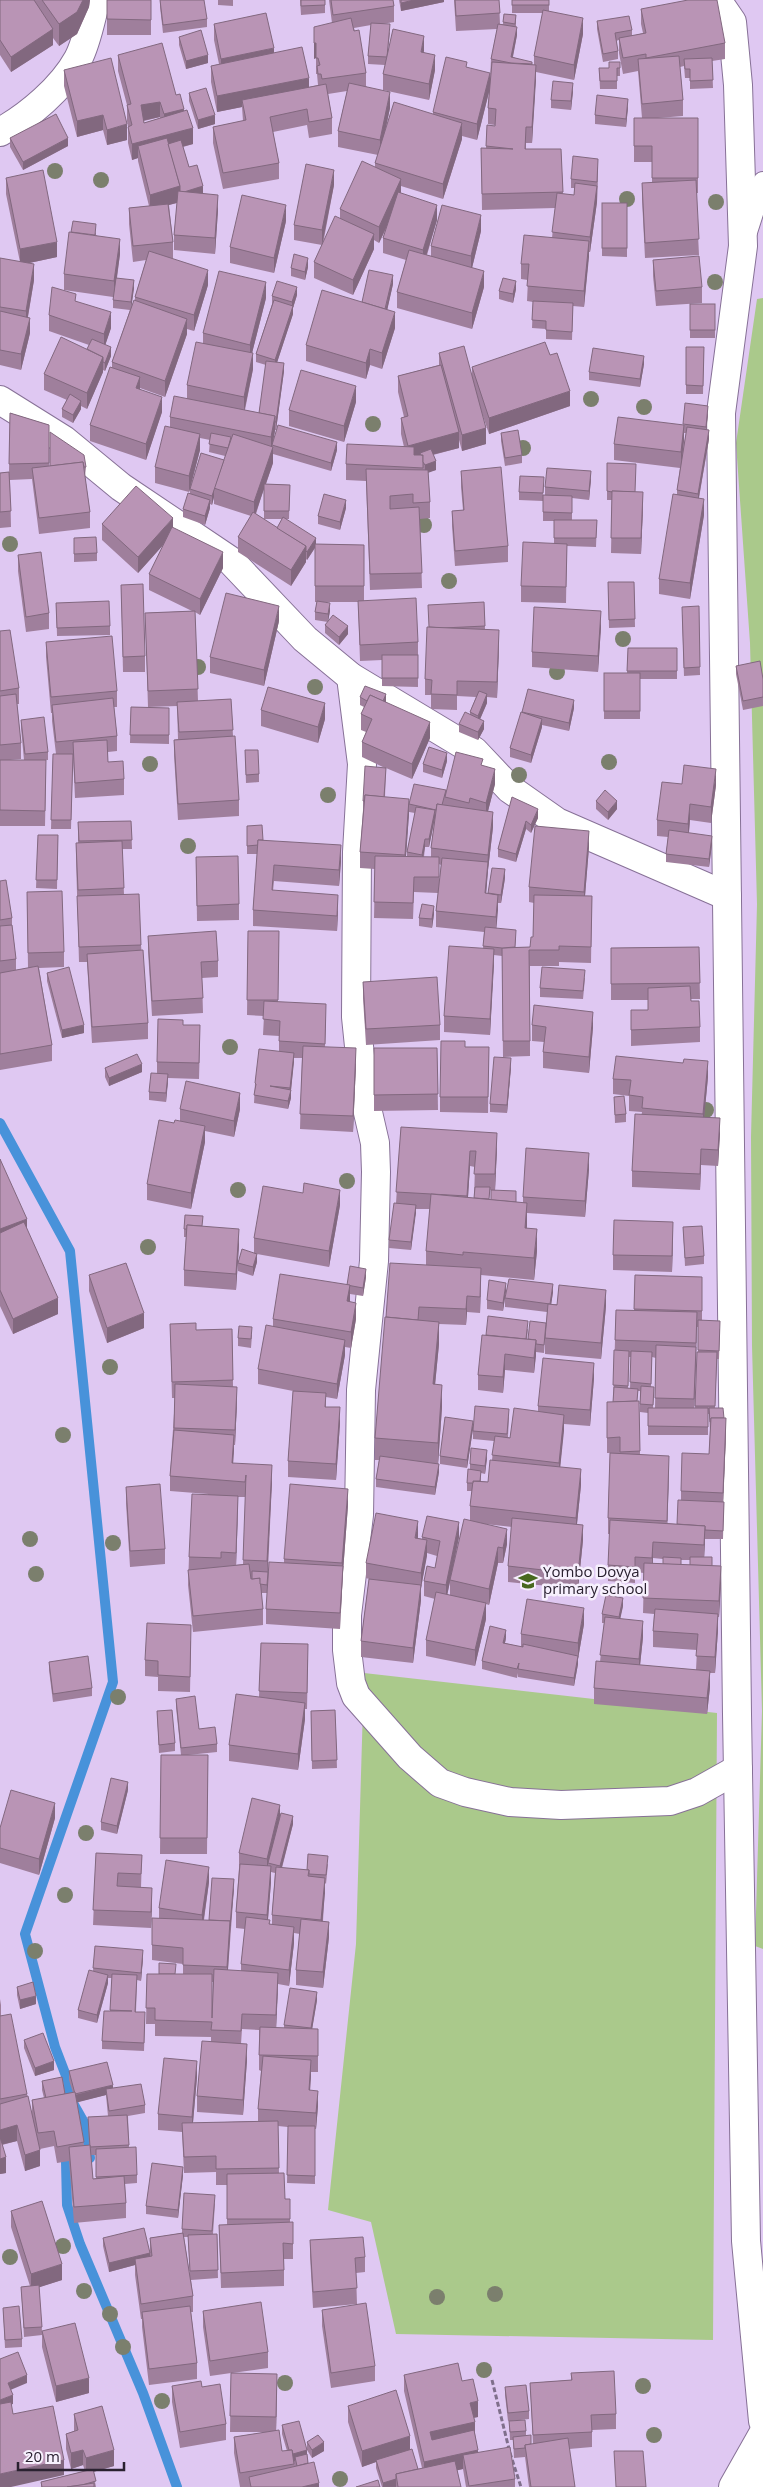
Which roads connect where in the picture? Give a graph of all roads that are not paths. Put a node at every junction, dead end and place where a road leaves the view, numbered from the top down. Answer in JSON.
{"nodes":[{"id":1,"x":96,"y":0,"type":"edge"},
{"id":2,"x":717,"y":0,"type":"edge"},
{"id":3,"x":0,"y":132,"type":"edge"},
{"id":4,"x":763,"y":182,"type":"edge"},
{"id":5,"x":743,"y":246,"type":"junction"},
{"id":6,"x":0,"y":400,"type":"edge"},
{"id":7,"x":351,"y":677,"type":"junction"},
{"id":8,"x":727,"y":896,"type":"junction"},
{"id":9,"x":738,"y":1769,"type":"junction"},
{"id":10,"x":763,"y":2421,"type":"edge"},
{"id":11,"x":763,"y":2434,"type":"edge"},
{"id":12,"x":763,"y":2467,"type":"edge"},
{"id":13,"x":733,"y":2487,"type":"edge"},
{"id":14,"x":762,"y":2487,"type":"edge"}],
"edges":[{"from":1,"to":3,"type":"street"},
{"from":2,"to":5,"type":"street"},
{"from":4,"to":5,"type":"lane"},
{"from":5,"to":8,"type":"street"},
{"from":6,"to":7,"type":"street"},
{"from":7,"to":8,"type":"street"},
{"from":7,"to":9,"type":"street"},
{"from":8,"to":9,"type":"street"},
{"from":9,"to":10,"type":"street"},
{"from":11,"to":13,"type":"street"},
{"from":12,"to":14,"type":"street"}]}
